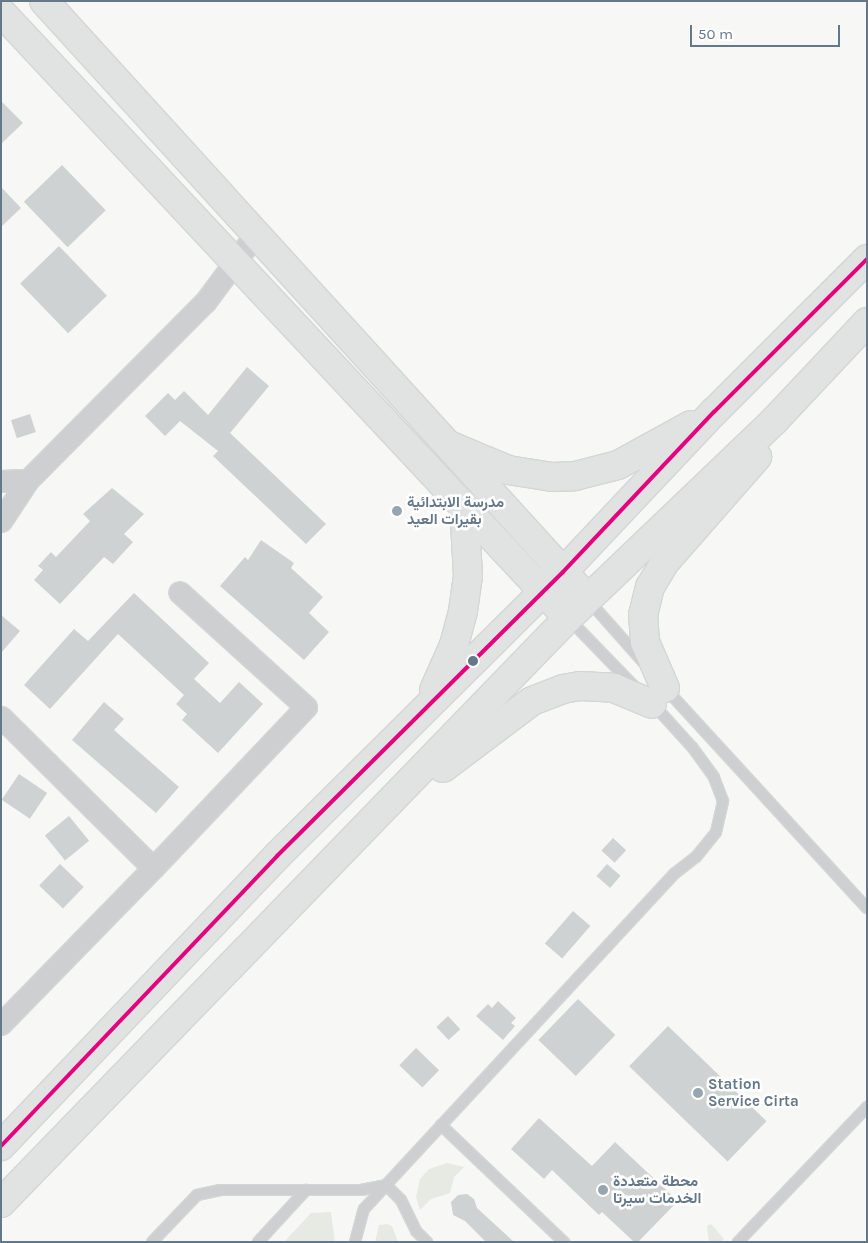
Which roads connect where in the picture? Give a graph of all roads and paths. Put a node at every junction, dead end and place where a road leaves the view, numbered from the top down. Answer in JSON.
{"nodes":[{"id":1,"x":44,"y":1,"type":"edge"},
{"id":2,"x":1,"y":12,"type":"edge"},
{"id":3,"x":257,"y":232,"type":"junction"},
{"id":4,"x":867,"y":259,"type":"edge"},
{"id":5,"x":234,"y":263,"type":"junction"},
{"id":6,"x":867,"y":322,"type":"edge"},
{"id":7,"x":714,"y":412,"type":"junction"},
{"id":8,"x":774,"y":420,"type":"junction"},
{"id":9,"x":451,"y":446,"type":"junction"},
{"id":10,"x":28,"y":480,"type":"junction"},
{"id":11,"x":1,"y":481,"type":"edge"},
{"id":12,"x":464,"y":505,"type":"junction"},
{"id":13,"x":1,"y":521,"type":"edge"},
{"id":14,"x":563,"y":572,"type":"junction"},
{"id":15,"x":179,"y":592,"type":"dead end"},
{"id":16,"x":542,"y":592,"type":"junction"},
{"id":17,"x":588,"y":599,"type":"junction"},
{"id":18,"x":568,"y":618,"type":"junction"},
{"id":19,"x":659,"y":696,"type":"junction"},
{"id":20,"x":424,"y":709,"type":"junction"},
{"id":21,"x":1,"y":717,"type":"edge"},
{"id":22,"x":392,"y":802,"type":"junction"},
{"id":23,"x":153,"y":868,"type":"junction"},
{"id":24,"x":867,"y":908,"type":"edge"},
{"id":25,"x":1,"y":1024,"type":"edge"},
{"id":26,"x":867,"y":1107,"type":"edge"},
{"id":27,"x":441,"y":1125,"type":"junction"},
{"id":28,"x":1,"y":1146,"type":"edge"},
{"id":29,"x":386,"y":1185,"type":"junction"},
{"id":30,"x":306,"y":1190,"type":"junction"},
{"id":31,"x":1,"y":1203,"type":"edge"},
{"id":32,"x":152,"y":1242,"type":"edge"},
{"id":33,"x":258,"y":1242,"type":"edge"},
{"id":34,"x":355,"y":1242,"type":"edge"},
{"id":35,"x":427,"y":1242,"type":"edge"},
{"id":36,"x":564,"y":1242,"type":"edge"},
{"id":37,"x":738,"y":1242,"type":"edge"}],
"edges":[{"from":1,"to":3,"type":"main road"},
{"from":2,"to":5,"type":"main road"},
{"from":3,"to":5,"type":"street"},
{"from":3,"to":9,"type":"main road"},
{"from":4,"to":7,"type":"main road"},
{"from":5,"to":10,"type":"street"},
{"from":5,"to":12,"type":"main road"},
{"from":6,"to":8,"type":"main road"},
{"from":7,"to":9,"type":"main road"},
{"from":7,"to":14,"type":"main road"},
{"from":8,"to":17,"type":"main road"},
{"from":8,"to":19,"type":"main road"},
{"from":9,"to":14,"type":"main road"},
{"from":10,"to":11,"type":"street"},
{"from":10,"to":13,"type":"street"},
{"from":12,"to":16,"type":"main road"},
{"from":12,"to":20,"type":"main road"},
{"from":14,"to":16,"type":"main road"},
{"from":14,"to":17,"type":"main road"},
{"from":15,"to":23,"type":"street"},
{"from":16,"to":18,"type":"main road"},
{"from":16,"to":20,"type":"main road"},
{"from":17,"to":18,"type":"main road"},
{"from":17,"to":19,"type":"lane"},
{"from":18,"to":19,"type":"lane"},
{"from":18,"to":22,"type":"main road"},
{"from":19,"to":22,"type":"main road"},
{"from":19,"to":24,"type":"lane"},
{"from":19,"to":27,"type":"lane"},
{"from":20,"to":28,"type":"main road"},
{"from":21,"to":23,"type":"street"},
{"from":22,"to":31,"type":"main road"},
{"from":23,"to":25,"type":"street"},
{"from":26,"to":37,"type":"lane"},
{"from":27,"to":29,"type":"lane"},
{"from":27,"to":36,"type":"lane"},
{"from":29,"to":30,"type":"lane"},
{"from":29,"to":34,"type":"lane"},
{"from":29,"to":35,"type":"lane"},
{"from":30,"to":32,"type":"lane"},
{"from":30,"to":33,"type":"lane"}]}
